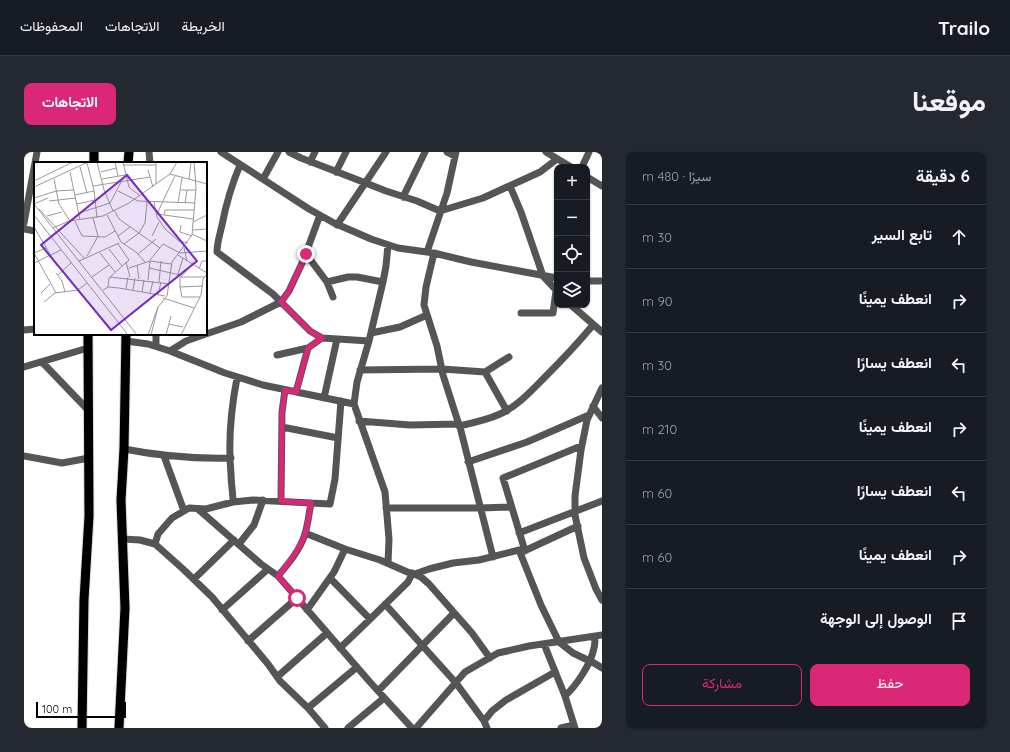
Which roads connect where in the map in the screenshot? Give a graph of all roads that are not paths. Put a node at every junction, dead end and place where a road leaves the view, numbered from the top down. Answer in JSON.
{"nodes":[{"id":1,"x":37,"y":152,"type":"edge"},
{"id":2,"x":129,"y":152,"type":"edge"},
{"id":3,"x":149,"y":152,"type":"edge"},
{"id":4,"x":222,"y":152,"type":"edge"},
{"id":5,"x":278,"y":152,"type":"edge"},
{"id":6,"x":289,"y":152,"type":"edge"},
{"id":7,"x":315,"y":152,"type":"edge"},
{"id":8,"x":346,"y":152,"type":"edge"},
{"id":9,"x":386,"y":152,"type":"edge"},
{"id":10,"x":424,"y":152,"type":"edge"},
{"id":11,"x":447,"y":152,"type":"edge"},
{"id":12,"x":546,"y":152,"type":"edge"},
{"id":13,"x":589,"y":152,"type":"edge"},
{"id":14,"x":455,"y":154,"type":"edge"},
{"id":15,"x":557,"y":159,"type":"junction"},
{"id":16,"x":35,"y":162,"type":"edge"},
{"id":17,"x":128,"y":162,"type":"edge"},
{"id":18,"x":150,"y":162,"type":"edge"},
{"id":19,"x":310,"y":162,"type":"junction"},
{"id":20,"x":565,"y":164,"type":"edge"},
{"id":21,"x":583,"y":164,"type":"edge"},
{"id":22,"x":240,"y":165,"type":"junction"},
{"id":23,"x":34,"y":169,"type":"edge"},
{"id":24,"x":336,"y":172,"type":"junction"},
{"id":25,"x":24,"y":178,"type":"edge"},
{"id":26,"x":263,"y":179,"type":"junction"},
{"id":27,"x":590,"y":179,"type":"edge"},
{"id":28,"x":32,"y":181,"type":"junction"},
{"id":29,"x":365,"y":183,"type":"junction"},
{"id":30,"x":510,"y":186,"type":"junction"},
{"id":31,"x":602,"y":186,"type":"edge"},
{"id":32,"x":403,"y":197,"type":"junction"},
{"id":33,"x":440,"y":211,"type":"junction"},
{"id":34,"x":320,"y":216,"type":"junction"},
{"id":35,"x":24,"y":222,"type":"edge"},
{"id":36,"x":337,"y":224,"type":"junction"},
{"id":37,"x":24,"y":229,"type":"edge"},
{"id":38,"x":34,"y":231,"type":"edge"},
{"id":39,"x":388,"y":245,"type":"junction"},
{"id":40,"x":430,"y":252,"type":"junction"},
{"id":41,"x":306,"y":254,"type":"junction"},
{"id":42,"x":543,"y":276,"type":"junction"},
{"id":43,"x":554,"y":278,"type":"edge"},
{"id":44,"x":602,"y":281,"type":"edge"},
{"id":45,"x":328,"y":282,"type":"junction"},
{"id":46,"x":383,"y":282,"type":"junction"},
{"id":47,"x":590,"y":282,"type":"edge"},
{"id":48,"x":554,"y":288,"type":"edge"},
{"id":49,"x":333,"y":297,"type":"dead end"},
{"id":50,"x":281,"y":302,"type":"junction"},
{"id":51,"x":554,"y":308,"type":"edge"},
{"id":52,"x":574,"y":308,"type":"edge"},
{"id":53,"x":521,"y":314,"type":"dead end"},
{"id":54,"x":427,"y":315,"type":"junction"},
{"id":55,"x":593,"y":325,"type":"junction"},
{"id":56,"x":34,"y":329,"type":"edge"},
{"id":57,"x":24,"y":330,"type":"edge"},
{"id":58,"x":602,"y":332,"type":"edge"},
{"id":59,"x":371,"y":333,"type":"junction"},
{"id":60,"x":207,"y":334,"type":"edge"},
{"id":61,"x":88,"y":335,"type":"edge"},
{"id":62,"x":156,"y":335,"type":"edge"},
{"id":63,"x":203,"y":335,"type":"edge"},
{"id":64,"x":126,"y":338,"type":"edge"},
{"id":65,"x":322,"y":338,"type":"junction"},
{"id":66,"x":337,"y":339,"type":"junction"},
{"id":67,"x":369,"y":341,"type":"junction"},
{"id":68,"x":156,"y":346,"type":"junction"},
{"id":69,"x":88,"y":348,"type":"junction"},
{"id":70,"x":308,"y":348,"type":"junction"},
{"id":71,"x":170,"y":351,"type":"junction"},
{"id":72,"x":277,"y":355,"type":"dead end"},
{"id":73,"x":509,"y":357,"type":"dead end"},
{"id":74,"x":42,"y":362,"type":"junction"},
{"id":75,"x":24,"y":367,"type":"edge"},
{"id":76,"x":442,"y":369,"type":"junction"},
{"id":77,"x":360,"y":370,"type":"junction"},
{"id":78,"x":485,"y":372,"type":"junction"},
{"id":79,"x":237,"y":378,"type":"junction"},
{"id":80,"x":602,"y":388,"type":"edge"},
{"id":81,"x":285,"y":390,"type":"junction"},
{"id":82,"x":296,"y":392,"type":"junction"},
{"id":83,"x":324,"y":398,"type":"junction"},
{"id":84,"x":341,"y":401,"type":"junction"},
{"id":85,"x":354,"y":404,"type":"junction"},
{"id":86,"x":602,"y":404,"type":"edge"},
{"id":87,"x":593,"y":407,"type":"junction"},
{"id":88,"x":89,"y":411,"type":"junction"},
{"id":89,"x":507,"y":411,"type":"junction"},
{"id":90,"x":589,"y":415,"type":"junction"},
{"id":91,"x":602,"y":418,"type":"edge"},
{"id":92,"x":359,"y":421,"type":"junction"},
{"id":93,"x":459,"y":425,"type":"junction"},
{"id":94,"x":282,"y":427,"type":"junction"},
{"id":95,"x":338,"y":438,"type":"junction"},
{"id":96,"x":581,"y":446,"type":"junction"},
{"id":97,"x":124,"y":449,"type":"junction"},
{"id":98,"x":24,"y":456,"type":"edge"},
{"id":99,"x":164,"y":456,"type":"junction"},
{"id":100,"x":89,"y":458,"type":"junction"},
{"id":101,"x":231,"y":458,"type":"junction"},
{"id":102,"x":468,"y":462,"type":"junction"},
{"id":103,"x":264,"y":500,"type":"junction"},
{"id":104,"x":281,"y":501,"type":"junction"},
{"id":105,"x":602,"y":501,"type":"edge"},
{"id":106,"x":233,"y":502,"type":"junction"},
{"id":107,"x":311,"y":503,"type":"junction"},
{"id":108,"x":511,"y":507,"type":"junction"},
{"id":109,"x":386,"y":508,"type":"junction"},
{"id":110,"x":480,"y":508,"type":"junction"},
{"id":111,"x":198,"y":509,"type":"junction"},
{"id":112,"x":184,"y":511,"type":"junction"},
{"id":113,"x":575,"y":511,"type":"junction"},
{"id":114,"x":578,"y":526,"type":"junction"},
{"id":115,"x":305,"y":533,"type":"junction"},
{"id":116,"x":519,"y":533,"type":"junction"},
{"id":117,"x":123,"y":539,"type":"junction"},
{"id":118,"x":236,"y":542,"type":"junction"},
{"id":119,"x":155,"y":544,"type":"junction"},
{"id":120,"x":345,"y":549,"type":"junction"},
{"id":121,"x":522,"y":552,"type":"junction"},
{"id":122,"x":493,"y":556,"type":"junction"},
{"id":123,"x":388,"y":563,"type":"junction"},
{"id":124,"x":268,"y":569,"type":"junction"},
{"id":125,"x":413,"y":573,"type":"junction"},
{"id":126,"x":278,"y":576,"type":"junction"},
{"id":127,"x":330,"y":578,"type":"junction"},
{"id":128,"x":194,"y":579,"type":"junction"},
{"id":129,"x":297,"y":598,"type":"junction"},
{"id":130,"x":602,"y":600,"type":"edge"},
{"id":131,"x":386,"y":604,"type":"junction"},
{"id":132,"x":222,"y":610,"type":"junction"},
{"id":133,"x":307,"y":610,"type":"junction"},
{"id":134,"x":454,"y":613,"type":"junction"},
{"id":135,"x":370,"y":619,"type":"junction"},
{"id":136,"x":327,"y":633,"type":"junction"},
{"id":137,"x":598,"y":635,"type":"edge"},
{"id":138,"x":248,"y":641,"type":"junction"},
{"id":139,"x":559,"y":642,"type":"junction"},
{"id":140,"x":544,"y":644,"type":"junction"},
{"id":141,"x":422,"y":645,"type":"junction"},
{"id":142,"x":340,"y":648,"type":"junction"},
{"id":143,"x":490,"y":658,"type":"junction"},
{"id":144,"x":590,"y":661,"type":"junction"},
{"id":145,"x":357,"y":667,"type":"junction"},
{"id":146,"x":602,"y":668,"type":"edge"},
{"id":147,"x":555,"y":672,"type":"junction"},
{"id":148,"x":277,"y":677,"type":"junction"},
{"id":149,"x":456,"y":684,"type":"junction"},
{"id":150,"x":378,"y":691,"type":"junction"},
{"id":151,"x":565,"y":696,"type":"junction"},
{"id":152,"x":384,"y":698,"type":"junction"},
{"id":153,"x":308,"y":708,"type":"junction"},
{"id":154,"x":484,"y":721,"type":"junction"},
{"id":155,"x":574,"y":727,"type":"edge"},
{"id":156,"x":82,"y":728,"type":"edge"},
{"id":157,"x":119,"y":728,"type":"edge"},
{"id":158,"x":325,"y":728,"type":"edge"},
{"id":159,"x":348,"y":728,"type":"edge"},
{"id":160,"x":412,"y":728,"type":"edge"},
{"id":161,"x":416,"y":728,"type":"edge"},
{"id":162,"x":487,"y":728,"type":"edge"},
{"id":163,"x":561,"y":728,"type":"edge"}],
"edges":[{"from":1,"to":16,"type":"street"},
{"from":2,"to":17,"type":"main road"},
{"from":3,"to":18,"type":"street"},
{"from":4,"to":22,"type":"street"},
{"from":5,"to":26,"type":"street"},
{"from":6,"to":19,"type":"street"},
{"from":7,"to":19,"type":"street"},
{"from":8,"to":24,"type":"street"},
{"from":9,"to":29,"type":"street"},
{"from":10,"to":32,"type":"street"},
{"from":11,"to":14,"type":"street"},
{"from":12,"to":15,"type":"street"},
{"from":13,"to":21,"type":"street"},
{"from":14,"to":33,"type":"street"},
{"from":15,"to":20,"type":"street"},
{"from":15,"to":30,"type":"street"},
{"from":19,"to":24,"type":"street"},
{"from":22,"to":26,"type":"street"},
{"from":22,"to":50,"type":"street"},
{"from":23,"to":28,"type":"street"},
{"from":24,"to":29,"type":"street"},
{"from":25,"to":28,"type":"street"},
{"from":26,"to":34,"type":"street"},
{"from":27,"to":31,"type":"street"},
{"from":28,"to":35,"type":"street"},
{"from":29,"to":32,"type":"street"},
{"from":29,"to":36,"type":"street"},
{"from":30,"to":33,"type":"street"},
{"from":30,"to":42,"type":"street"},
{"from":32,"to":33,"type":"street"},
{"from":33,"to":40,"type":"street"},
{"from":34,"to":36,"type":"street"},
{"from":34,"to":41,"type":"street"},
{"from":36,"to":39,"type":"street"},
{"from":37,"to":38,"type":"street"},
{"from":39,"to":40,"type":"street"},
{"from":39,"to":46,"type":"street"},
{"from":40,"to":42,"type":"street"},
{"from":40,"to":54,"type":"street"},
{"from":41,"to":45,"type":"street"},
{"from":41,"to":50,"type":"street"},
{"from":42,"to":43,"type":"street"},
{"from":42,"to":48,"type":"street"},
{"from":44,"to":47,"type":"street"},
{"from":45,"to":46,"type":"street"},
{"from":45,"to":49,"type":"street"},
{"from":46,"to":59,"type":"street"},
{"from":50,"to":60,"type":"street"},
{"from":50,"to":65,"type":"street"},
{"from":51,"to":53,"type":"street"},
{"from":52,"to":55,"type":"street"},
{"from":54,"to":59,"type":"street"},
{"from":54,"to":76,"type":"street"},
{"from":55,"to":58,"type":"street"},
{"from":55,"to":89,"type":"street"},
{"from":56,"to":57,"type":"street"},
{"from":59,"to":67,"type":"street"},
{"from":61,"to":69,"type":"main road"},
{"from":62,"to":68,"type":"street"},
{"from":63,"to":71,"type":"street"},
{"from":64,"to":68,"type":"street"},
{"from":64,"to":97,"type":"main road"},
{"from":65,"to":66,"type":"street"},
{"from":65,"to":70,"type":"street"},
{"from":66,"to":67,"type":"street"},
{"from":66,"to":83,"type":"street"},
{"from":67,"to":77,"type":"street"},
{"from":68,"to":71,"type":"street"},
{"from":69,"to":74,"type":"street"},
{"from":69,"to":88,"type":"main road"},
{"from":70,"to":72,"type":"street"},
{"from":70,"to":82,"type":"street"},
{"from":71,"to":79,"type":"street"},
{"from":73,"to":78,"type":"street"},
{"from":74,"to":75,"type":"street"},
{"from":74,"to":88,"type":"street"},
{"from":76,"to":77,"type":"street"},
{"from":76,"to":78,"type":"street"},
{"from":76,"to":93,"type":"street"},
{"from":77,"to":85,"type":"street"},
{"from":78,"to":89,"type":"street"},
{"from":79,"to":81,"type":"street"},
{"from":79,"to":101,"type":"street"},
{"from":80,"to":87,"type":"street"},
{"from":81,"to":82,"type":"street"},
{"from":81,"to":94,"type":"street"},
{"from":82,"to":83,"type":"street"},
{"from":83,"to":84,"type":"street"},
{"from":84,"to":85,"type":"street"},
{"from":84,"to":95,"type":"street"},
{"from":85,"to":92,"type":"street"},
{"from":86,"to":87,"type":"street"},
{"from":87,"to":90,"type":"street"},
{"from":87,"to":91,"type":"street"},
{"from":88,"to":100,"type":"main road"},
{"from":89,"to":93,"type":"street"},
{"from":90,"to":96,"type":"street"},
{"from":90,"to":102,"type":"street"},
{"from":92,"to":93,"type":"street"},
{"from":92,"to":109,"type":"street"},
{"from":93,"to":102,"type":"street"},
{"from":94,"to":95,"type":"street"},
{"from":94,"to":104,"type":"street"},
{"from":95,"to":107,"type":"street"},
{"from":96,"to":108,"type":"street"},
{"from":96,"to":113,"type":"street"},
{"from":97,"to":99,"type":"street"},
{"from":97,"to":117,"type":"main road"},
{"from":98,"to":100,"type":"street"},
{"from":99,"to":101,"type":"street"},
{"from":99,"to":112,"type":"street"},
{"from":100,"to":156,"type":"main road"},
{"from":101,"to":106,"type":"street"},
{"from":102,"to":110,"type":"street"},
{"from":103,"to":104,"type":"street"},
{"from":103,"to":106,"type":"street"},
{"from":103,"to":118,"type":"street"},
{"from":104,"to":107,"type":"street"},
{"from":105,"to":113,"type":"street"},
{"from":106,"to":111,"type":"street"},
{"from":107,"to":115,"type":"street"},
{"from":108,"to":110,"type":"street"},
{"from":108,"to":116,"type":"street"},
{"from":109,"to":110,"type":"street"},
{"from":109,"to":123,"type":"street"},
{"from":110,"to":122,"type":"street"},
{"from":111,"to":112,"type":"street"},
{"from":111,"to":118,"type":"street"},
{"from":112,"to":119,"type":"street"},
{"from":113,"to":114,"type":"street"},
{"from":113,"to":116,"type":"street"},
{"from":114,"to":121,"type":"street"},
{"from":114,"to":130,"type":"street"},
{"from":115,"to":120,"type":"street"},
{"from":115,"to":126,"type":"street"},
{"from":116,"to":121,"type":"street"},
{"from":117,"to":119,"type":"street"},
{"from":117,"to":157,"type":"main road"},
{"from":118,"to":124,"type":"street"},
{"from":118,"to":128,"type":"street"},
{"from":119,"to":128,"type":"street"},
{"from":120,"to":123,"type":"street"},
{"from":120,"to":127,"type":"street"},
{"from":121,"to":122,"type":"street"},
{"from":121,"to":139,"type":"street"},
{"from":122,"to":125,"type":"street"},
{"from":123,"to":125,"type":"street"},
{"from":124,"to":126,"type":"street"},
{"from":124,"to":132,"type":"street"},
{"from":125,"to":131,"type":"street"},
{"from":125,"to":134,"type":"street"},
{"from":126,"to":129,"type":"street"},
{"from":127,"to":133,"type":"street"},
{"from":127,"to":135,"type":"street"},
{"from":128,"to":132,"type":"street"},
{"from":129,"to":133,"type":"street"},
{"from":129,"to":138,"type":"street"},
{"from":131,"to":135,"type":"street"},
{"from":131,"to":141,"type":"street"},
{"from":132,"to":138,"type":"street"},
{"from":133,"to":136,"type":"street"},
{"from":134,"to":141,"type":"street"},
{"from":134,"to":143,"type":"street"},
{"from":135,"to":142,"type":"street"},
{"from":136,"to":142,"type":"street"},
{"from":136,"to":148,"type":"street"},
{"from":137,"to":139,"type":"street"},
{"from":137,"to":144,"type":"street"},
{"from":138,"to":148,"type":"street"},
{"from":139,"to":140,"type":"street"},
{"from":139,"to":144,"type":"street"},
{"from":140,"to":143,"type":"street"},
{"from":140,"to":147,"type":"street"},
{"from":141,"to":149,"type":"street"},
{"from":141,"to":150,"type":"street"},
{"from":142,"to":145,"type":"street"},
{"from":143,"to":149,"type":"street"},
{"from":144,"to":146,"type":"street"},
{"from":144,"to":151,"type":"street"},
{"from":145,"to":150,"type":"street"},
{"from":145,"to":153,"type":"street"},
{"from":147,"to":151,"type":"street"},
{"from":147,"to":154,"type":"street"},
{"from":148,"to":153,"type":"street"},
{"from":149,"to":154,"type":"street"},
{"from":149,"to":161,"type":"street"},
{"from":150,"to":152,"type":"street"},
{"from":151,"to":155,"type":"street"},
{"from":152,"to":159,"type":"street"},
{"from":152,"to":160,"type":"street"},
{"from":153,"to":158,"type":"street"},
{"from":154,"to":162,"type":"street"},
{"from":155,"to":163,"type":"street"}]}
